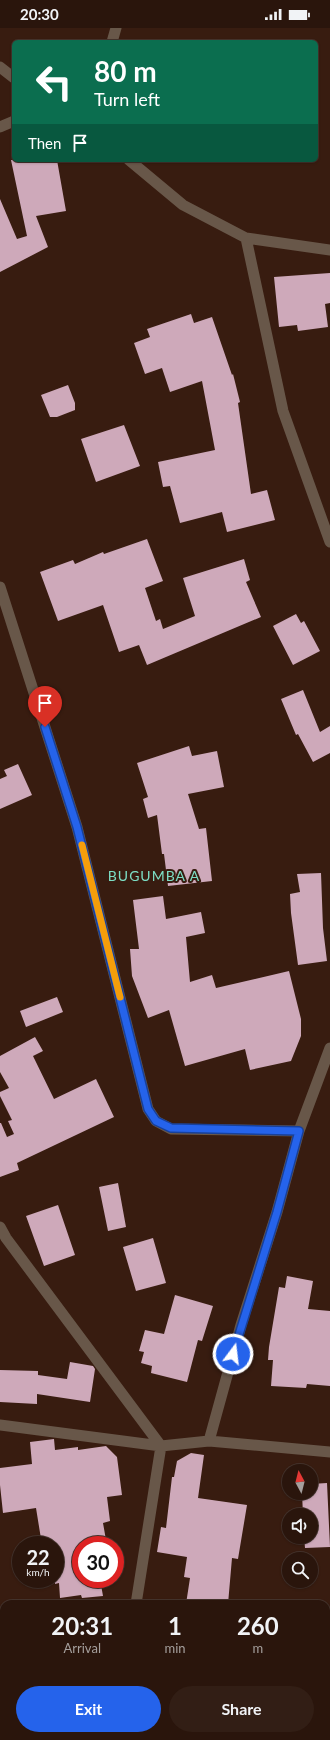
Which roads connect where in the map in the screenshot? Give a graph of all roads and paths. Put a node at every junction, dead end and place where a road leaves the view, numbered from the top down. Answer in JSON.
{"nodes":[{"id":1,"x":116,"y":28,"type":"edge"},
{"id":2,"x":113,"y":40,"type":"edge"},
{"id":3,"x":0,"y":67,"type":"edge"},
{"id":4,"x":12,"y":76,"type":"edge"},
{"id":5,"x":12,"y":122,"type":"edge"},
{"id":6,"x":0,"y":127,"type":"edge"},
{"id":7,"x":131,"y":162,"type":"edge"},
{"id":8,"x":246,"y":238,"type":"junction"},
{"id":9,"x":330,"y":250,"type":"edge"},
{"id":10,"x":330,"y":542,"type":"edge"},
{"id":11,"x":0,"y":586,"type":"edge"},
{"id":12,"x":330,"y":1048,"type":"edge"},
{"id":13,"x":299,"y":1131,"type":"junction"},
{"id":14,"x":0,"y":1227,"type":"edge"},
{"id":15,"x":0,"y":1425,"type":"edge"},
{"id":16,"x":209,"y":1441,"type":"junction"},
{"id":17,"x":161,"y":1446,"type":"junction"},
{"id":18,"x":330,"y":1452,"type":"edge"},
{"id":19,"x":137,"y":1600,"type":"edge"}],
"edges":[{"from":1,"to":2,"type":"street"},
{"from":3,"to":4,"type":"street"},
{"from":5,"to":6,"type":"street"},
{"from":7,"to":8,"type":"street"},
{"from":8,"to":9,"type":"street"},
{"from":8,"to":10,"type":"street"},
{"from":11,"to":13,"type":"street"},
{"from":12,"to":13,"type":"street"},
{"from":13,"to":16,"type":"street"},
{"from":14,"to":17,"type":"street"},
{"from":15,"to":17,"type":"street"},
{"from":16,"to":17,"type":"street"},
{"from":16,"to":18,"type":"street"},
{"from":17,"to":19,"type":"street"}]}
